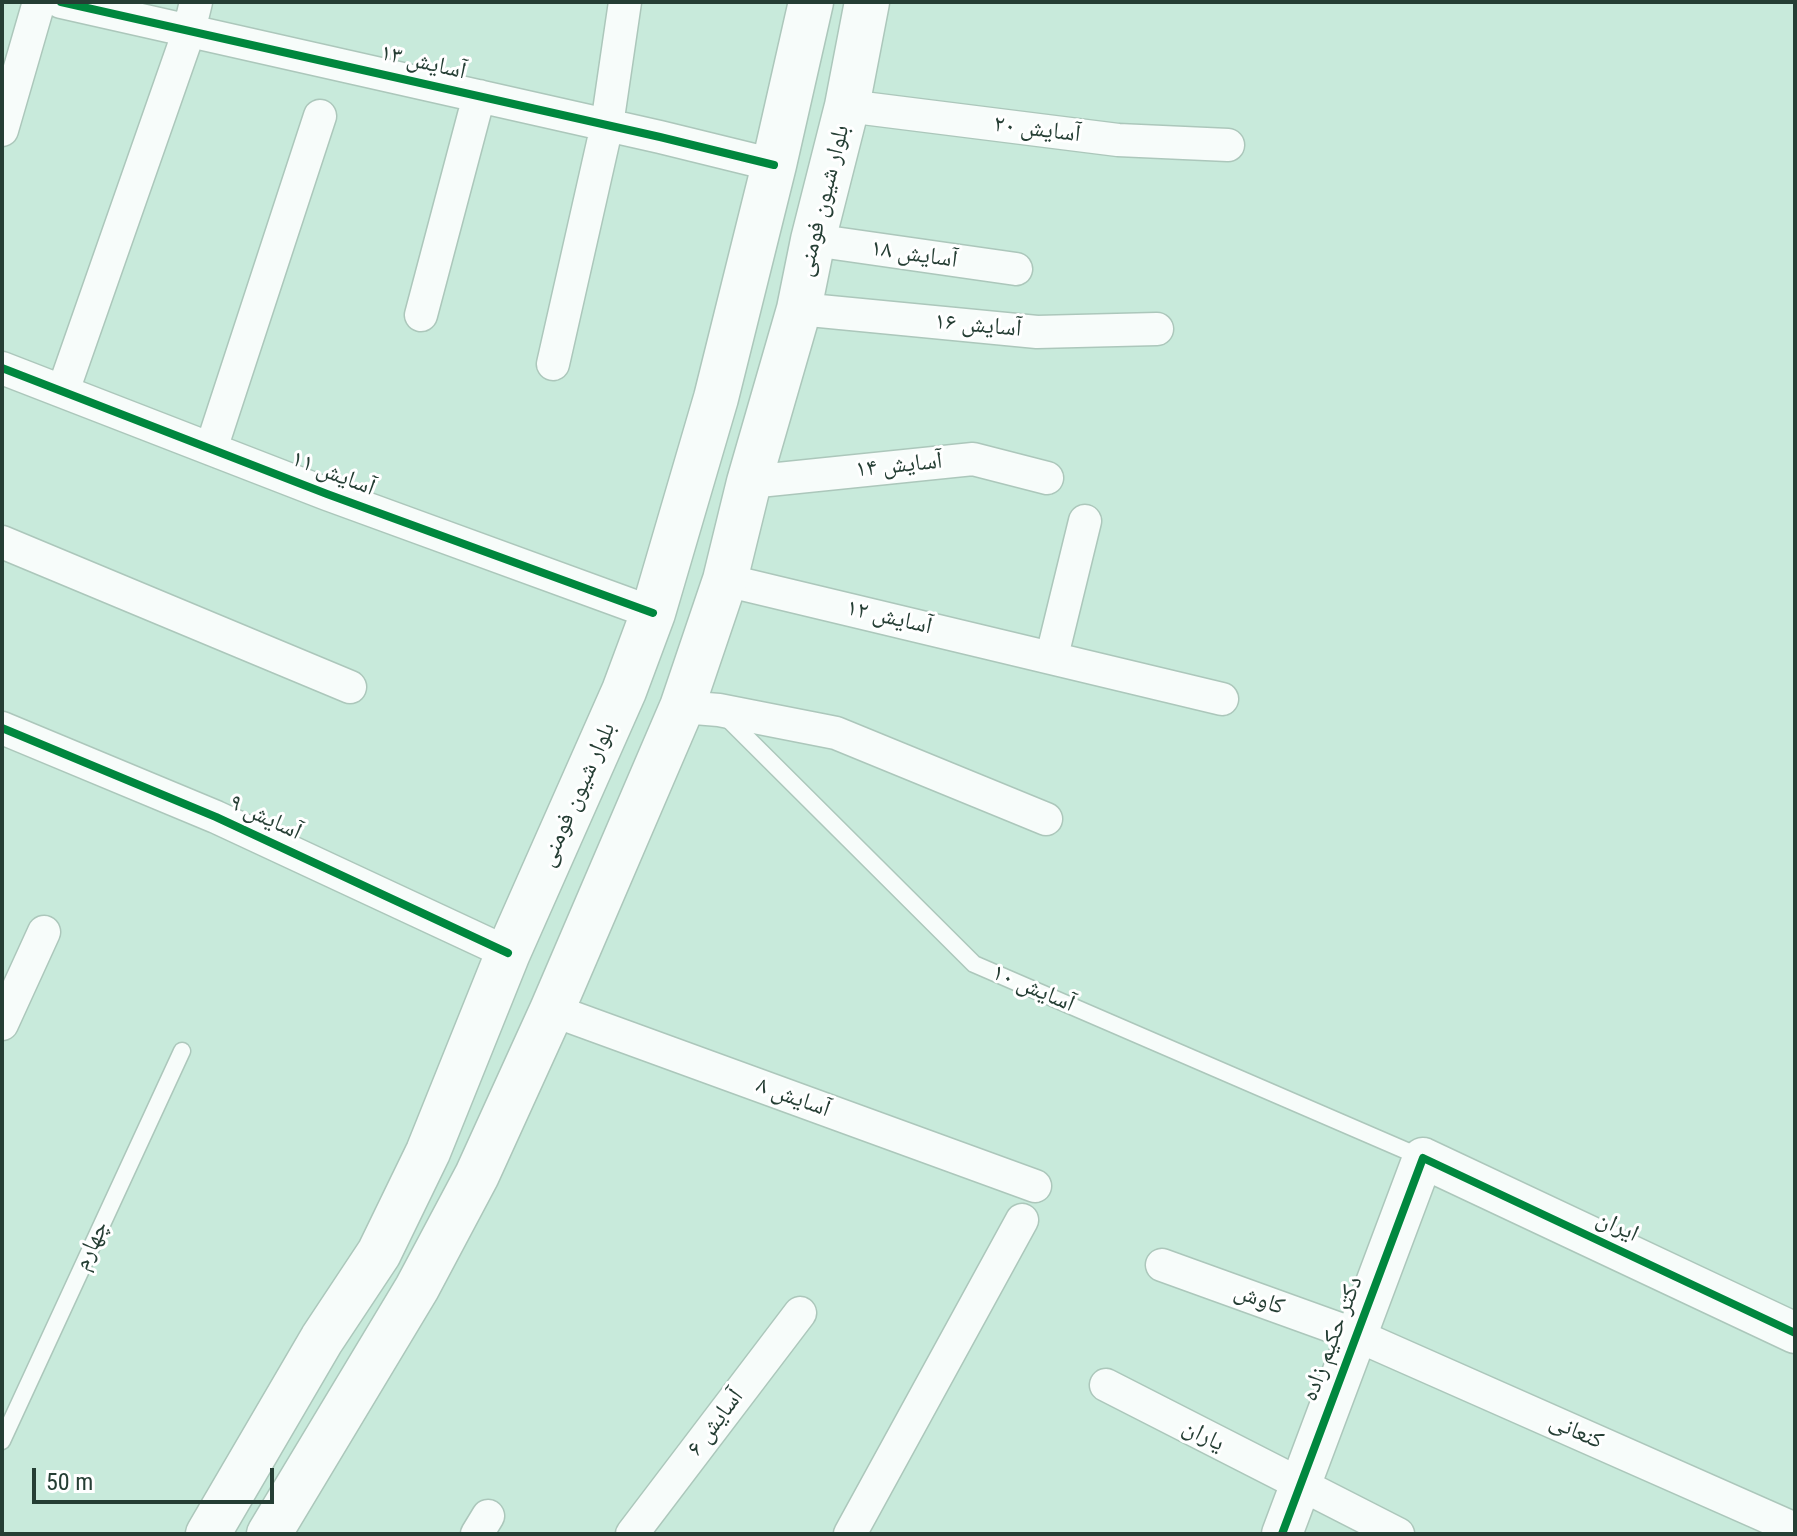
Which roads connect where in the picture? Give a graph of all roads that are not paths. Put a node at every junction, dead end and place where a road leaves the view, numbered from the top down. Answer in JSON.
{"nodes":[{"id":1,"x":39,"y":2,"type":"edge"},
{"id":2,"x":61,"y":2,"type":"edge"},
{"id":3,"x":625,"y":2,"type":"edge"},
{"id":4,"x":811,"y":2,"type":"edge"},
{"id":5,"x":867,"y":2,"type":"edge"},
{"id":6,"x":193,"y":16,"type":"edge"},
{"id":7,"x":479,"y":96,"type":"junction"},
{"id":8,"x":847,"y":106,"type":"junction"},
{"id":9,"x":320,"y":116,"type":"dead end"},
{"id":10,"x":607,"y":125,"type":"junction"},
{"id":11,"x":2,"y":130,"type":"edge"},
{"id":12,"x":1228,"y":145,"type":"dead end"},
{"id":13,"x":774,"y":165,"type":"junction"},
{"id":14,"x":813,"y":240,"type":"junction"},
{"id":15,"x":1016,"y":269,"type":"dead end"},
{"id":16,"x":799,"y":309,"type":"junction"},
{"id":17,"x":421,"y":315,"type":"dead end"},
{"id":18,"x":1157,"y":329,"type":"dead end"},
{"id":19,"x":553,"y":364,"type":"dead end"},
{"id":20,"x":5,"y":377,"type":"edge"},
{"id":21,"x":63,"y":391,"type":"junction"},
{"id":22,"x":211,"y":449,"type":"junction"},
{"id":23,"x":1047,"y":478,"type":"dead end"},
{"id":24,"x":749,"y":482,"type":"junction"},
{"id":25,"x":1085,"y":521,"type":"dead end"},
{"id":26,"x":2,"y":542,"type":"edge"},
{"id":27,"x":725,"y":580,"type":"junction"},
{"id":28,"x":653,"y":613,"type":"junction"},
{"id":29,"x":1052,"y":656,"type":"junction"},
{"id":30,"x":350,"y":687,"type":"dead end"},
{"id":31,"x":1222,"y":699,"type":"dead end"},
{"id":32,"x":700,"y":709,"type":"junction"},
{"id":33,"x":2,"y":728,"type":"edge"},
{"id":34,"x":1046,"y":819,"type":"dead end"},
{"id":35,"x":44,"y":932,"type":"dead end"},
{"id":36,"x":508,"y":953,"type":"junction"},
{"id":37,"x":552,"y":1010,"type":"junction"},
{"id":38,"x":2,"y":1024,"type":"edge"},
{"id":39,"x":182,"y":1051,"type":"dead end"},
{"id":40,"x":1423,"y":1158,"type":"junction"},
{"id":41,"x":1035,"y":1186,"type":"dead end"},
{"id":42,"x":1022,"y":1220,"type":"dead end"},
{"id":43,"x":1162,"y":1265,"type":"dead end"},
{"id":44,"x":800,"y":1313,"type":"dead end"},
{"id":45,"x":1795,"y":1333,"type":"edge"},
{"id":46,"x":1356,"y":1335,"type":"junction"},
{"id":47,"x":322,"y":1339,"type":"junction"},
{"id":48,"x":368,"y":1370,"type":"junction"},
{"id":49,"x":1106,"y":1385,"type":"dead end"},
{"id":50,"x":2,"y":1441,"type":"edge"},
{"id":51,"x":1300,"y":1486,"type":"junction"},
{"id":52,"x":1795,"y":1529,"type":"edge"},
{"id":53,"x":208,"y":1534,"type":"edge"},
{"id":54,"x":269,"y":1534,"type":"edge"},
{"id":55,"x":632,"y":1534,"type":"edge"},
{"id":56,"x":850,"y":1534,"type":"edge"},
{"id":57,"x":1282,"y":1534,"type":"edge"},
{"id":58,"x":1398,"y":1534,"type":"edge"}],
"edges":[{"from":1,"to":11,"type":"street"},
{"from":2,"to":6,"type":"street","name":"آسایش ۱۳"},
{"from":3,"to":10,"type":"street"},
{"from":4,"to":13,"type":"main road","name":"بلوار شیون فومنی"},
{"from":5,"to":8,"type":"main road","name":"بلوار شیون فومنی"},
{"from":6,"to":7,"type":"street","name":"آسایش ۱۳"},
{"from":6,"to":21,"type":"street"},
{"from":7,"to":10,"type":"street","name":"آسایش ۱۳"},
{"from":7,"to":17,"type":"street"},
{"from":8,"to":12,"type":"street","name":"آسایش ۲۰"},
{"from":8,"to":14,"type":"main road","name":"بلوار شیون فومنی"},
{"from":9,"to":22,"type":"street"},
{"from":10,"to":13,"type":"street","name":"آسایش ۱۳"},
{"from":10,"to":19,"type":"street"},
{"from":13,"to":28,"type":"main road","name":"بلوار شیون فومنی"},
{"from":14,"to":15,"type":"street","name":"آسایش ۱۸"},
{"from":14,"to":16,"type":"main road","name":"بلوار شیون فومنی"},
{"from":16,"to":18,"type":"street","name":"آسایش ۱۶"},
{"from":16,"to":24,"type":"main road","name":"بلوار شیون فومنی"},
{"from":20,"to":21,"type":"street","name":"آسایش ۱۱"},
{"from":21,"to":22,"type":"street","name":"آسایش ۱۱"},
{"from":22,"to":28,"type":"street","name":"آسایش ۱۱"},
{"from":23,"to":24,"type":"street","name":"آسایش ۱۴"},
{"from":24,"to":27,"type":"main road","name":"بلوار شیون فومنی"},
{"from":25,"to":29,"type":"street"},
{"from":26,"to":30,"type":"street"},
{"from":27,"to":29,"type":"street","name":"آسایش ۱۲"},
{"from":27,"to":32,"type":"main road","name":"بلوار شیون فومنی"},
{"from":28,"to":36,"type":"main road","name":"بلوار شیون فومنی"},
{"from":29,"to":31,"type":"street","name":"آسایش ۱۲"},
{"from":32,"to":34,"type":"street"},
{"from":32,"to":37,"type":"main road","name":"بلوار شیون فومنی"},
{"from":32,"to":40,"type":"lane","name":"آسایش ‍۱۰"},
{"from":33,"to":36,"type":"street","name":"آسایش ۹"},
{"from":35,"to":38,"type":"street"},
{"from":36,"to":47,"type":"main road","name":"بلوار شیون فومنی"},
{"from":37,"to":41,"type":"street","name":"آسایش ۸"},
{"from":37,"to":48,"type":"main road","name":"بلوار شیون فومنی"},
{"from":39,"to":50,"type":"lane","name":"چهارم"},
{"from":40,"to":45,"type":"street","name":"ایران"},
{"from":40,"to":46,"type":"street","name":"دکتر حکیم زاده"},
{"from":42,"to":56,"type":"street"},
{"from":43,"to":46,"type":"street","name":"کاوش"},
{"from":44,"to":55,"type":"street","name":"آسایش ۶"},
{"from":46,"to":51,"type":"street","name":"دکتر حکیم زاده"},
{"from":46,"to":52,"type":"street","name":"کنعانی"},
{"from":47,"to":48,"type":"main road"},
{"from":47,"to":53,"type":"main road","name":"بلوار شیون فومنی"},
{"from":48,"to":54,"type":"main road","name":"بلوار شیون فومنی"},
{"from":49,"to":51,"type":"street","name":"یاران"},
{"from":51,"to":57,"type":"street","name":"دکتر حکیم زاده"},
{"from":51,"to":58,"type":"street","name":"یاران"}]}
